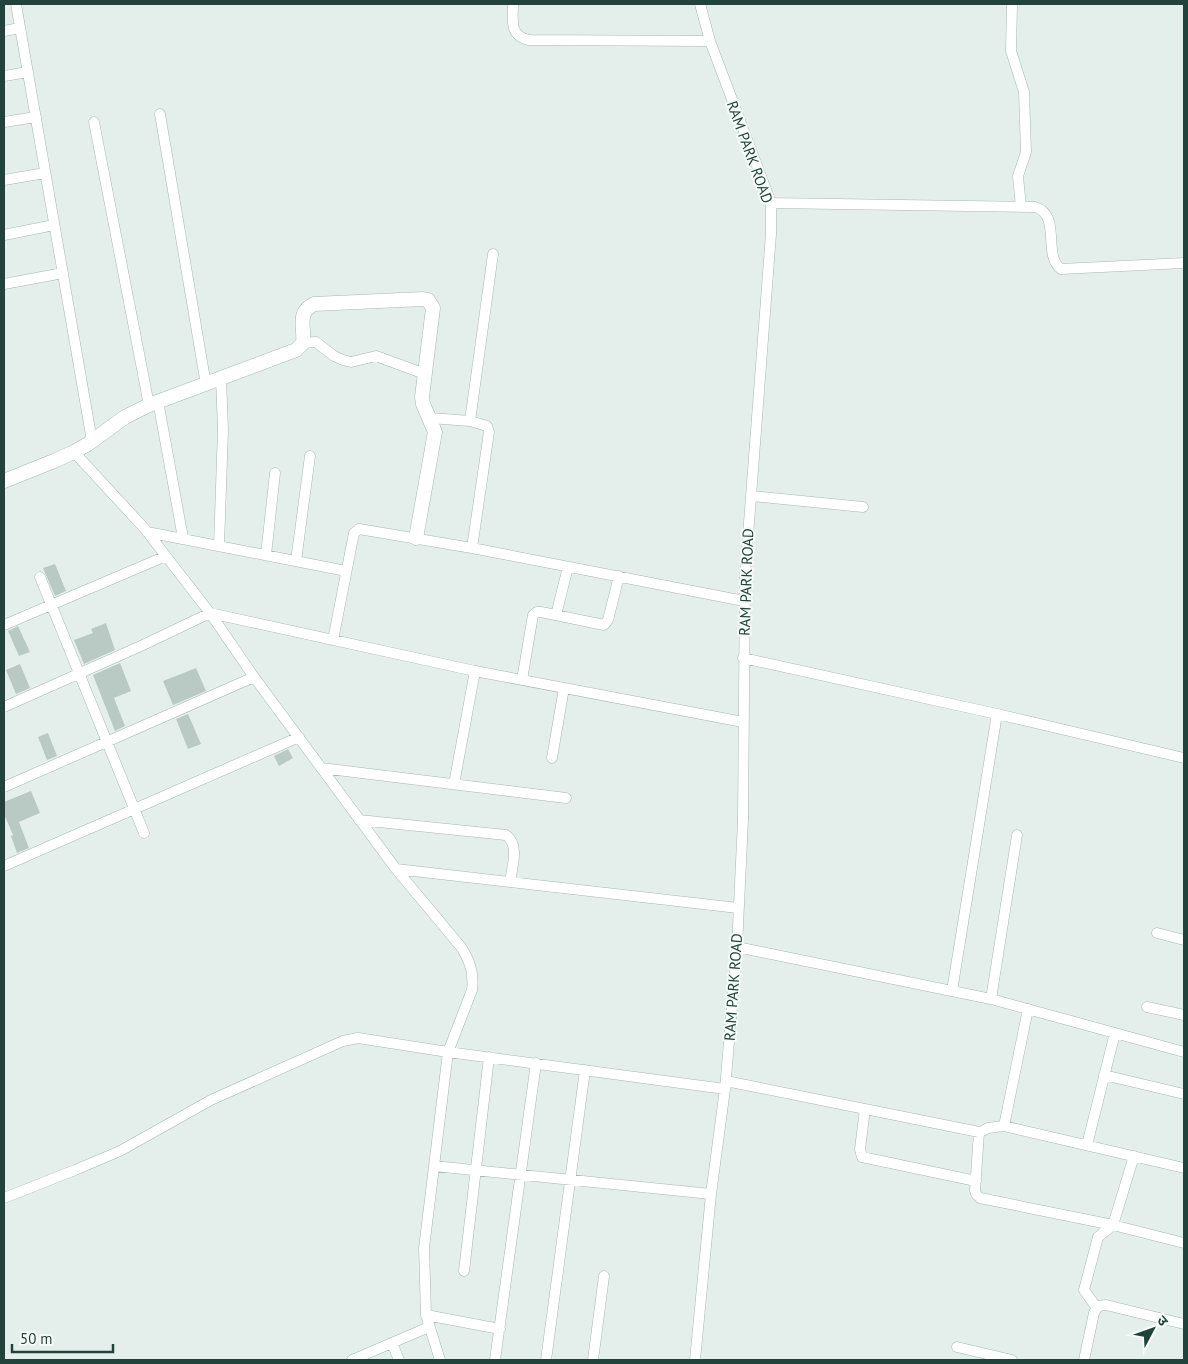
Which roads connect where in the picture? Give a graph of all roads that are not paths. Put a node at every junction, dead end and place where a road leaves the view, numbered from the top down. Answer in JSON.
{"nodes":[{"id":1,"x":16,"y":4,"type":"edge"},
{"id":2,"x":512,"y":4,"type":"edge"},
{"id":3,"x":700,"y":4,"type":"edge"},
{"id":4,"x":1012,"y":4,"type":"edge"},
{"id":5,"x":20,"y":28,"type":"junction"},
{"id":6,"x":4,"y":31,"type":"edge"},
{"id":7,"x":710,"y":41,"type":"junction"},
{"id":8,"x":28,"y":72,"type":"junction"},
{"id":9,"x":4,"y":76,"type":"edge"},
{"id":10,"x":160,"y":114,"type":"dead end"},
{"id":11,"x":36,"y":117,"type":"junction"},
{"id":12,"x":4,"y":122,"type":"edge"},
{"id":13,"x":94,"y":122,"type":"dead end"},
{"id":14,"x":45,"y":173,"type":"junction"},
{"id":15,"x":4,"y":180,"type":"edge"},
{"id":16,"x":771,"y":203,"type":"junction"},
{"id":17,"x":1021,"y":207,"type":"junction"},
{"id":18,"x":54,"y":225,"type":"junction"},
{"id":19,"x":4,"y":235,"type":"edge"},
{"id":20,"x":493,"y":254,"type":"dead end"},
{"id":21,"x":1184,"y":263,"type":"edge"},
{"id":22,"x":63,"y":273,"type":"junction"},
{"id":23,"x":4,"y":284,"type":"edge"},
{"id":24,"x":303,"y":343,"type":"junction"},
{"id":25,"x":425,"y":374,"type":"junction"},
{"id":26,"x":221,"y":378,"type":"junction"},
{"id":27,"x":206,"y":384,"type":"junction"},
{"id":28,"x":153,"y":403,"type":"junction"},
{"id":29,"x":430,"y":418,"type":"junction"},
{"id":30,"x":470,"y":421,"type":"junction"},
{"id":31,"x":92,"y":441,"type":"junction"},
{"id":32,"x":74,"y":452,"type":"junction"},
{"id":33,"x":310,"y":456,"type":"dead end"},
{"id":34,"x":275,"y":474,"type":"dead end"},
{"id":35,"x":4,"y":481,"type":"edge"},
{"id":36,"x":751,"y":496,"type":"junction"},
{"id":37,"x":863,"y":507,"type":"dead end"},
{"id":38,"x":147,"y":532,"type":"junction"},
{"id":39,"x":183,"y":538,"type":"junction"},
{"id":40,"x":416,"y":538,"type":"junction"},
{"id":41,"x":219,"y":546,"type":"junction"},
{"id":42,"x":472,"y":548,"type":"junction"},
{"id":43,"x":266,"y":555,"type":"junction"},
{"id":44,"x":166,"y":556,"type":"junction"},
{"id":45,"x":296,"y":561,"type":"junction"},
{"id":46,"x":568,"y":567,"type":"junction"},
{"id":47,"x":346,"y":571,"type":"junction"},
{"id":48,"x":619,"y":576,"type":"junction"},
{"id":49,"x":40,"y":577,"type":"dead end"},
{"id":50,"x":744,"y":600,"type":"junction"},
{"id":51,"x":51,"y":605,"type":"junction"},
{"id":52,"x":210,"y":613,"type":"junction"},
{"id":53,"x":556,"y":615,"type":"junction"},
{"id":54,"x":4,"y":625,"type":"edge"},
{"id":55,"x":333,"y":640,"type":"junction"},
{"id":56,"x":743,"y":658,"type":"junction"},
{"id":57,"x":475,"y":671,"type":"junction"},
{"id":58,"x":79,"y":674,"type":"junction"},
{"id":59,"x":254,"y":677,"type":"junction"},
{"id":60,"x":522,"y":680,"type":"junction"},
{"id":61,"x":564,"y":688,"type":"junction"},
{"id":62,"x":4,"y":707,"type":"edge"},
{"id":63,"x":997,"y":714,"type":"junction"},
{"id":64,"x":744,"y":722,"type":"junction"},
{"id":65,"x":299,"y":737,"type":"junction"},
{"id":66,"x":107,"y":742,"type":"junction"},
{"id":67,"x":552,"y":758,"type":"dead end"},
{"id":68,"x":1184,"y":758,"type":"edge"},
{"id":69,"x":321,"y":768,"type":"junction"},
{"id":70,"x":454,"y":784,"type":"junction"},
{"id":71,"x":4,"y":788,"type":"edge"},
{"id":72,"x":566,"y":798,"type":"dead end"},
{"id":73,"x":134,"y":809,"type":"junction"},
{"id":74,"x":360,"y":820,"type":"junction"},
{"id":75,"x":144,"y":833,"type":"dead end"},
{"id":76,"x":1017,"y":835,"type":"dead end"},
{"id":77,"x":4,"y":866,"type":"edge"},
{"id":78,"x":396,"y":868,"type":"junction"},
{"id":79,"x":510,"y":882,"type":"junction"},
{"id":80,"x":738,"y":908,"type":"junction"},
{"id":81,"x":1158,"y":933,"type":"dead end"},
{"id":82,"x":1184,"y":940,"type":"edge"},
{"id":83,"x":737,"y":947,"type":"junction"},
{"id":84,"x":952,"y":991,"type":"junction"},
{"id":85,"x":991,"y":999,"type":"junction"},
{"id":86,"x":1147,"y":1008,"type":"dead end"},
{"id":87,"x":1028,"y":1010,"type":"junction"},
{"id":88,"x":1184,"y":1015,"type":"edge"},
{"id":89,"x":1115,"y":1033,"type":"junction"},
{"id":90,"x":448,"y":1052,"type":"junction"},
{"id":91,"x":1184,"y":1052,"type":"edge"},
{"id":92,"x":489,"y":1057,"type":"junction"},
{"id":93,"x":536,"y":1064,"type":"junction"},
{"id":94,"x":585,"y":1070,"type":"junction"},
{"id":95,"x":1104,"y":1075,"type":"junction"},
{"id":96,"x":726,"y":1085,"type":"junction"},
{"id":97,"x":1184,"y":1094,"type":"edge"},
{"id":98,"x":865,"y":1109,"type":"junction"},
{"id":99,"x":1004,"y":1126,"type":"junction"},
{"id":100,"x":978,"y":1133,"type":"junction"},
{"id":101,"x":1087,"y":1145,"type":"junction"},
{"id":102,"x":1134,"y":1156,"type":"junction"},
{"id":103,"x":434,"y":1166,"type":"junction"},
{"id":104,"x":1184,"y":1168,"type":"edge"},
{"id":105,"x":476,"y":1171,"type":"junction"},
{"id":106,"x":520,"y":1176,"type":"junction"},
{"id":107,"x":570,"y":1181,"type":"junction"},
{"id":108,"x":976,"y":1181,"type":"junction"},
{"id":109,"x":711,"y":1194,"type":"junction"},
{"id":110,"x":4,"y":1198,"type":"edge"},
{"id":111,"x":1113,"y":1226,"type":"junction"},
{"id":112,"x":1184,"y":1243,"type":"edge"},
{"id":113,"x":464,"y":1271,"type":"dead end"},
{"id":114,"x":604,"y":1276,"type":"dead end"},
{"id":115,"x":1097,"y":1308,"type":"junction"},
{"id":116,"x":426,"y":1315,"type":"junction"},
{"id":117,"x":1184,"y":1324,"type":"edge"},
{"id":118,"x":429,"y":1327,"type":"junction"},
{"id":119,"x":500,"y":1329,"type":"junction"},
{"id":120,"x":392,"y":1343,"type":"junction"},
{"id":121,"x":957,"y":1347,"type":"dead end"},
{"id":122,"x":352,"y":1360,"type":"edge"},
{"id":123,"x":399,"y":1360,"type":"edge"},
{"id":124,"x":440,"y":1360,"type":"edge"},
{"id":125,"x":495,"y":1360,"type":"edge"},
{"id":126,"x":546,"y":1360,"type":"edge"},
{"id":127,"x":593,"y":1360,"type":"edge"},
{"id":128,"x":695,"y":1360,"type":"edge"},
{"id":129,"x":1012,"y":1360,"type":"edge"},
{"id":130,"x":1084,"y":1360,"type":"edge"}],
"edges":[{"from":1,"to":5,"type":"street"},
{"from":2,"to":7,"type":"street"},
{"from":3,"to":7,"type":"street","name":"RAM PARK ROAD"},
{"from":4,"to":17,"type":"street"},
{"from":5,"to":6,"type":"street"},
{"from":5,"to":8,"type":"street"},
{"from":7,"to":16,"type":"street","name":"RAM PARK ROAD"},
{"from":8,"to":9,"type":"street"},
{"from":8,"to":11,"type":"street"},
{"from":10,"to":27,"type":"street"},
{"from":11,"to":12,"type":"street"},
{"from":11,"to":14,"type":"street"},
{"from":13,"to":28,"type":"street"},
{"from":14,"to":15,"type":"street"},
{"from":14,"to":18,"type":"street"},
{"from":16,"to":17,"type":"street"},
{"from":16,"to":36,"type":"street","name":"RAM PARK ROAD"},
{"from":17,"to":21,"type":"street"},
{"from":18,"to":19,"type":"street"},
{"from":18,"to":22,"type":"street"},
{"from":20,"to":30,"type":"street"},
{"from":22,"to":23,"type":"street"},
{"from":22,"to":31,"type":"street"},
{"from":24,"to":25,"type":"street"},
{"from":24,"to":25,"type":"street"},
{"from":24,"to":26,"type":"street"},
{"from":25,"to":29,"type":"street"},
{"from":26,"to":27,"type":"street"},
{"from":26,"to":41,"type":"street"},
{"from":27,"to":28,"type":"street"},
{"from":28,"to":31,"type":"street"},
{"from":28,"to":39,"type":"street"},
{"from":29,"to":30,"type":"street"},
{"from":29,"to":40,"type":"street"},
{"from":30,"to":42,"type":"street"},
{"from":31,"to":32,"type":"street"},
{"from":32,"to":35,"type":"street"},
{"from":32,"to":38,"type":"street"},
{"from":33,"to":45,"type":"street"},
{"from":34,"to":43,"type":"street"},
{"from":36,"to":37,"type":"street"},
{"from":36,"to":50,"type":"street","name":"RAM PARK ROAD"},
{"from":38,"to":39,"type":"street"},
{"from":38,"to":44,"type":"street"},
{"from":39,"to":41,"type":"street"},
{"from":40,"to":42,"type":"street"},
{"from":40,"to":47,"type":"street"},
{"from":41,"to":43,"type":"street"},
{"from":42,"to":46,"type":"street"},
{"from":43,"to":45,"type":"street"},
{"from":44,"to":51,"type":"street"},
{"from":44,"to":52,"type":"street"},
{"from":45,"to":47,"type":"street"},
{"from":46,"to":48,"type":"street"},
{"from":46,"to":53,"type":"street"},
{"from":47,"to":55,"type":"street"},
{"from":48,"to":50,"type":"street"},
{"from":48,"to":53,"type":"street"},
{"from":49,"to":51,"type":"street"},
{"from":50,"to":56,"type":"street","name":"RAM PARK ROAD"},
{"from":51,"to":54,"type":"street"},
{"from":51,"to":58,"type":"street"},
{"from":52,"to":55,"type":"street"},
{"from":52,"to":58,"type":"street"},
{"from":52,"to":59,"type":"street"},
{"from":53,"to":60,"type":"street"},
{"from":55,"to":57,"type":"street"},
{"from":56,"to":63,"type":"street"},
{"from":56,"to":64,"type":"street","name":"RAM PARK ROAD"},
{"from":57,"to":60,"type":"street"},
{"from":57,"to":70,"type":"street"},
{"from":58,"to":62,"type":"street"},
{"from":58,"to":66,"type":"street"},
{"from":59,"to":65,"type":"street"},
{"from":59,"to":66,"type":"street"},
{"from":60,"to":61,"type":"street"},
{"from":61,"to":64,"type":"street"},
{"from":61,"to":67,"type":"street"},
{"from":63,"to":68,"type":"street"},
{"from":63,"to":84,"type":"street"},
{"from":64,"to":80,"type":"street","name":"RAM PARK ROAD"},
{"from":65,"to":69,"type":"street"},
{"from":65,"to":73,"type":"street"},
{"from":66,"to":71,"type":"street"},
{"from":66,"to":73,"type":"street"},
{"from":69,"to":70,"type":"street"},
{"from":69,"to":74,"type":"street"},
{"from":70,"to":72,"type":"street"},
{"from":73,"to":75,"type":"street"},
{"from":73,"to":77,"type":"street"},
{"from":74,"to":78,"type":"street"},
{"from":74,"to":79,"type":"street"},
{"from":76,"to":85,"type":"street"},
{"from":78,"to":79,"type":"street"},
{"from":78,"to":90,"type":"street"},
{"from":79,"to":80,"type":"street"},
{"from":80,"to":83,"type":"street","name":"RAM PARK ROAD"},
{"from":81,"to":82,"type":"street"},
{"from":83,"to":84,"type":"street"},
{"from":83,"to":96,"type":"street","name":"RAM PARK ROAD"},
{"from":84,"to":85,"type":"street"},
{"from":85,"to":87,"type":"street"},
{"from":86,"to":88,"type":"street"},
{"from":87,"to":89,"type":"street"},
{"from":87,"to":99,"type":"street"},
{"from":89,"to":91,"type":"street"},
{"from":89,"to":95,"type":"street"},
{"from":90,"to":92,"type":"street"},
{"from":90,"to":103,"type":"street"},
{"from":90,"to":110,"type":"street"},
{"from":92,"to":93,"type":"street"},
{"from":92,"to":105,"type":"street"},
{"from":93,"to":94,"type":"street"},
{"from":93,"to":106,"type":"street"},
{"from":94,"to":96,"type":"street"},
{"from":94,"to":107,"type":"street"},
{"from":95,"to":97,"type":"street"},
{"from":95,"to":101,"type":"street"},
{"from":96,"to":98,"type":"street"},
{"from":96,"to":109,"type":"street","name":"RAM PARK ROAD"},
{"from":98,"to":100,"type":"street"},
{"from":98,"to":108,"type":"street"},
{"from":99,"to":100,"type":"street"},
{"from":99,"to":101,"type":"street"},
{"from":100,"to":108,"type":"street"},
{"from":101,"to":102,"type":"street"},
{"from":102,"to":104,"type":"street"},
{"from":102,"to":111,"type":"street"},
{"from":103,"to":105,"type":"street"},
{"from":103,"to":116,"type":"street"},
{"from":105,"to":106,"type":"street"},
{"from":105,"to":113,"type":"street"},
{"from":106,"to":107,"type":"street"},
{"from":106,"to":119,"type":"street"},
{"from":107,"to":109,"type":"street"},
{"from":107,"to":126,"type":"street"},
{"from":108,"to":111,"type":"street"},
{"from":109,"to":128,"type":"street","name":"RAM PARK ROAD"},
{"from":111,"to":112,"type":"street"},
{"from":111,"to":115,"type":"street"},
{"from":114,"to":127,"type":"street"},
{"from":115,"to":117,"type":"street"},
{"from":115,"to":130,"type":"street"},
{"from":116,"to":118,"type":"street"},
{"from":116,"to":119,"type":"street"},
{"from":118,"to":120,"type":"street"},
{"from":118,"to":124,"type":"street"},
{"from":119,"to":125,"type":"street"},
{"from":120,"to":122,"type":"street"},
{"from":120,"to":123,"type":"street"},
{"from":121,"to":129,"type":"street"}]}
